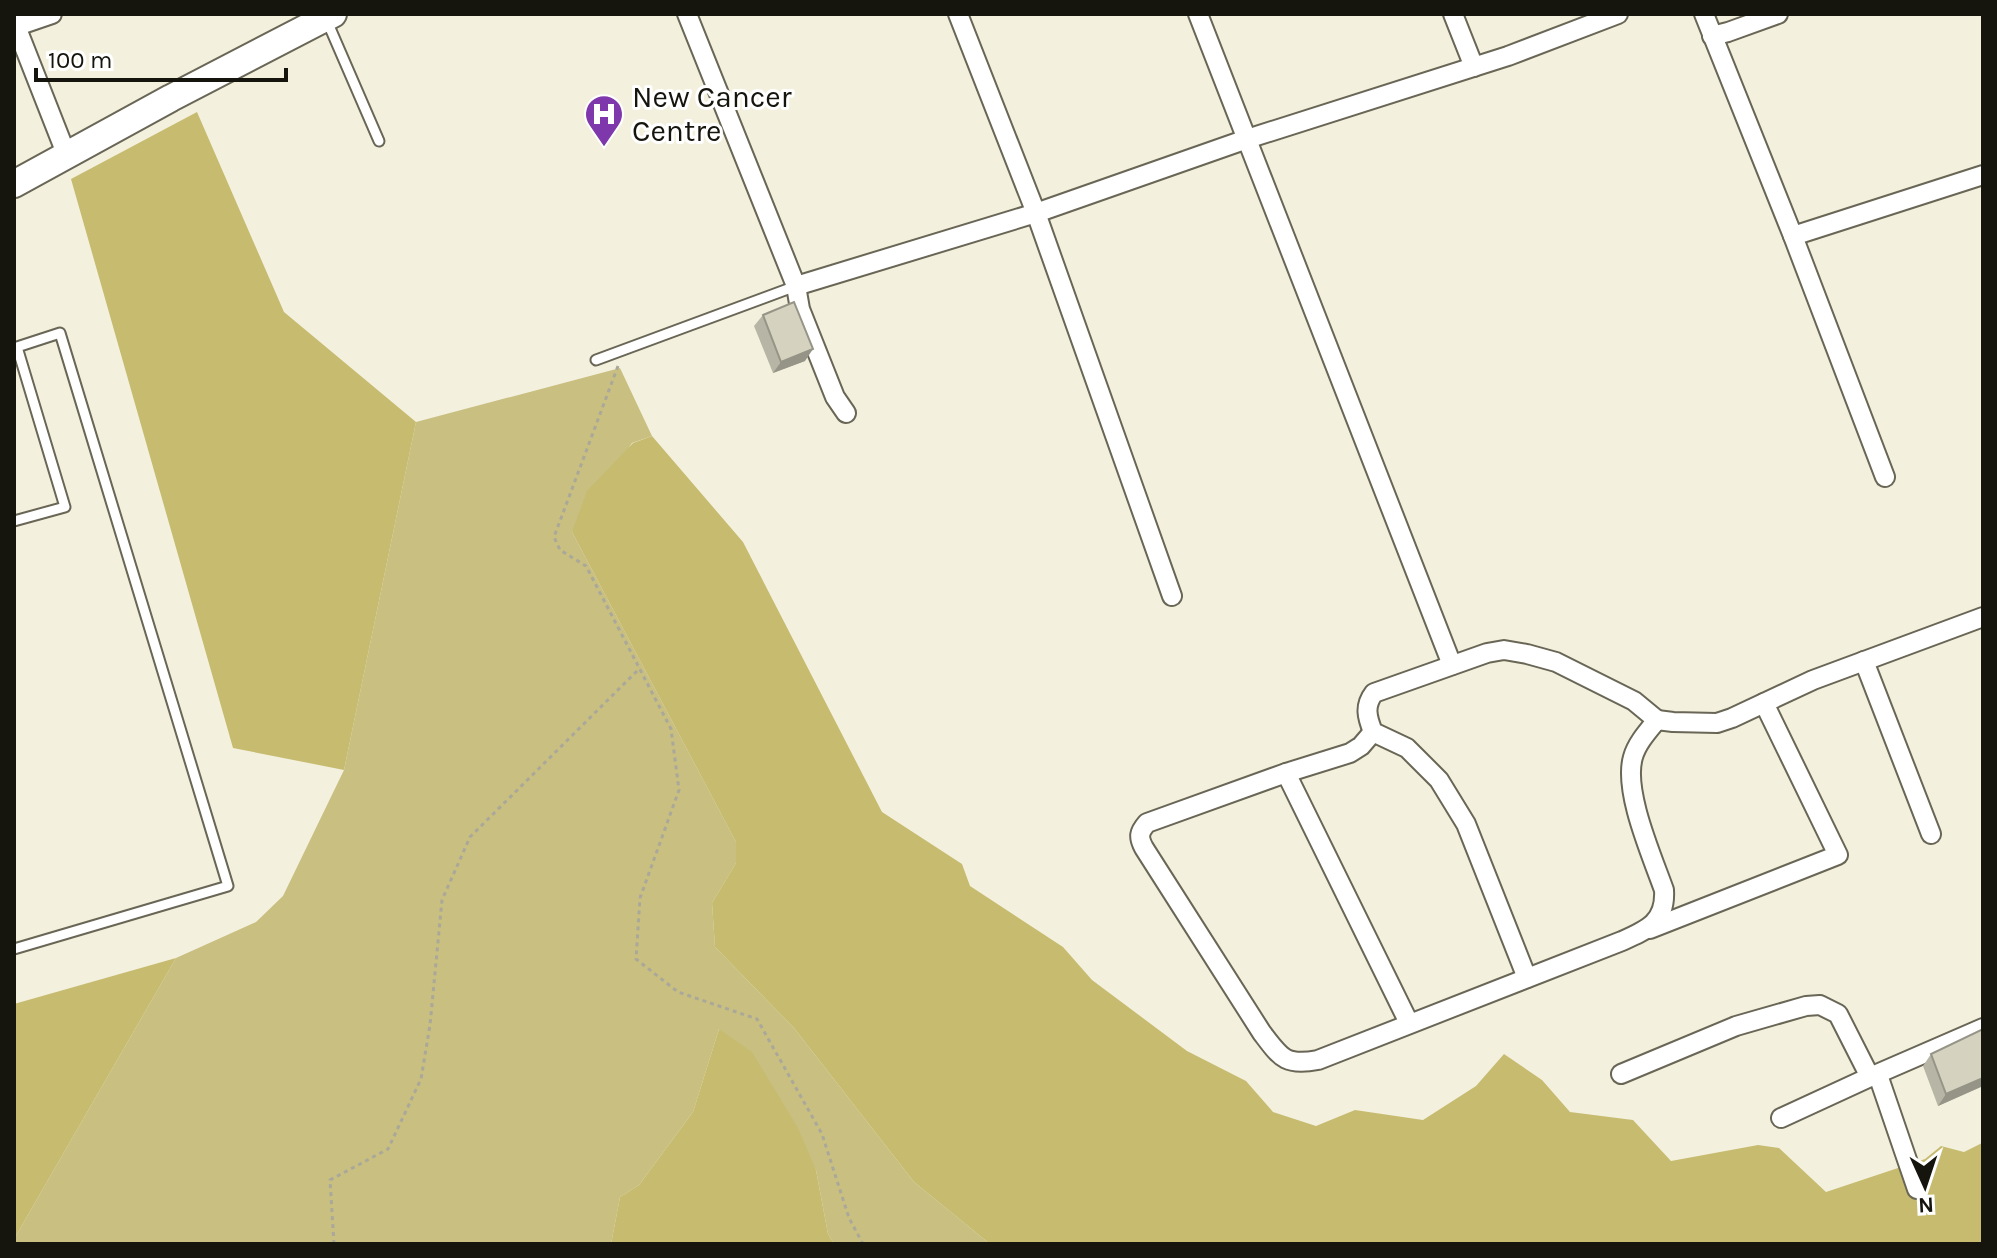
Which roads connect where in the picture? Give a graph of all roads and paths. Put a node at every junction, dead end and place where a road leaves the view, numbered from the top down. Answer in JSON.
{"nodes":[{"id":1,"x":52,"y":14,"type":"edge"},
{"id":2,"x":687,"y":14,"type":"edge"},
{"id":3,"x":958,"y":14,"type":"edge"},
{"id":4,"x":1198,"y":14,"type":"edge"},
{"id":5,"x":1453,"y":14,"type":"edge"},
{"id":6,"x":1618,"y":14,"type":"edge"},
{"id":7,"x":1704,"y":14,"type":"edge"},
{"id":8,"x":1778,"y":14,"type":"edge"},
{"id":9,"x":330,"y":16,"type":"edge"},
{"id":10,"x":15,"y":25,"type":"edge"},
{"id":11,"x":1712,"y":36,"type":"junction"},
{"id":12,"x":1474,"y":67,"type":"junction"},
{"id":13,"x":1247,"y":139,"type":"junction"},
{"id":14,"x":379,"y":141,"type":"dead end"},
{"id":15,"x":67,"y":156,"type":"junction"},
{"id":16,"x":1983,"y":175,"type":"edge"},
{"id":17,"x":14,"y":184,"type":"edge"},
{"id":18,"x":1036,"y":213,"type":"junction"},
{"id":19,"x":1793,"y":236,"type":"junction"},
{"id":20,"x":796,"y":286,"type":"junction"},
{"id":21,"x":624,"y":350,"type":"junction"},
{"id":22,"x":596,"y":360,"type":"dead end"},
{"id":23,"x":846,"y":413,"type":"dead end"},
{"id":24,"x":1885,"y":477,"type":"dead end"},
{"id":25,"x":14,"y":521,"type":"edge"},
{"id":26,"x":1172,"y":596,"type":"dead end"},
{"id":27,"x":1983,"y":617,"type":"edge"},
{"id":28,"x":1864,"y":661,"type":"junction"},
{"id":29,"x":1452,"y":665,"type":"junction"},
{"id":30,"x":640,"y":668,"type":"junction"},
{"id":31,"x":1764,"y":703,"type":"junction"},
{"id":32,"x":1657,"y":720,"type":"junction"},
{"id":33,"x":1373,"y":732,"type":"junction"},
{"id":34,"x":1286,"y":773,"type":"junction"},
{"id":35,"x":1931,"y":834,"type":"dead end"},
{"id":36,"x":1650,"y":929,"type":"junction"},
{"id":37,"x":14,"y":949,"type":"edge"},
{"id":38,"x":1527,"y":978,"type":"junction"},
{"id":39,"x":1409,"y":1023,"type":"junction"},
{"id":40,"x":1983,"y":1028,"type":"edge"},
{"id":41,"x":1621,"y":1074,"type":"dead end"},
{"id":42,"x":1874,"y":1076,"type":"junction"},
{"id":43,"x":1781,"y":1118,"type":"dead end"},
{"id":44,"x":1917,"y":1189,"type":"dead end"},
{"id":45,"x":334,"y":1244,"type":"edge"},
{"id":46,"x":863,"y":1244,"type":"edge"}],
"edges":[{"from":1,"to":10,"type":"street"},
{"from":2,"to":20,"type":"street"},
{"from":3,"to":18,"type":"street"},
{"from":4,"to":13,"type":"street"},
{"from":5,"to":12,"type":"street"},
{"from":6,"to":12,"type":"street"},
{"from":7,"to":11,"type":"street"},
{"from":8,"to":11,"type":"street"},
{"from":9,"to":14,"type":"lane"},
{"from":9,"to":15,"type":"main road"},
{"from":10,"to":15,"type":"street"},
{"from":11,"to":19,"type":"street"},
{"from":12,"to":13,"type":"street"},
{"from":13,"to":18,"type":"street"},
{"from":13,"to":29,"type":"street"},
{"from":15,"to":17,"type":"main road"},
{"from":16,"to":19,"type":"street"},
{"from":18,"to":20,"type":"street"},
{"from":18,"to":26,"type":"street"},
{"from":19,"to":24,"type":"street"},
{"from":20,"to":21,"type":"lane"},
{"from":20,"to":23,"type":"street"},
{"from":21,"to":22,"type":"lane"},
{"from":21,"to":30,"type":"path"},
{"from":25,"to":37,"type":"lane"},
{"from":27,"to":28,"type":"street"},
{"from":28,"to":31,"type":"street"},
{"from":28,"to":35,"type":"street"},
{"from":29,"to":32,"type":"street"},
{"from":29,"to":33,"type":"street"},
{"from":30,"to":45,"type":"path"},
{"from":30,"to":46,"type":"path"},
{"from":31,"to":32,"type":"street"},
{"from":31,"to":36,"type":"street"},
{"from":32,"to":36,"type":"street"},
{"from":33,"to":34,"type":"street"},
{"from":33,"to":38,"type":"street"},
{"from":34,"to":39,"type":"street"},
{"from":34,"to":39,"type":"street"},
{"from":36,"to":38,"type":"street"},
{"from":38,"to":39,"type":"street"},
{"from":40,"to":42,"type":"street"},
{"from":41,"to":42,"type":"street"},
{"from":42,"to":43,"type":"street"},
{"from":42,"to":44,"type":"street"}]}
